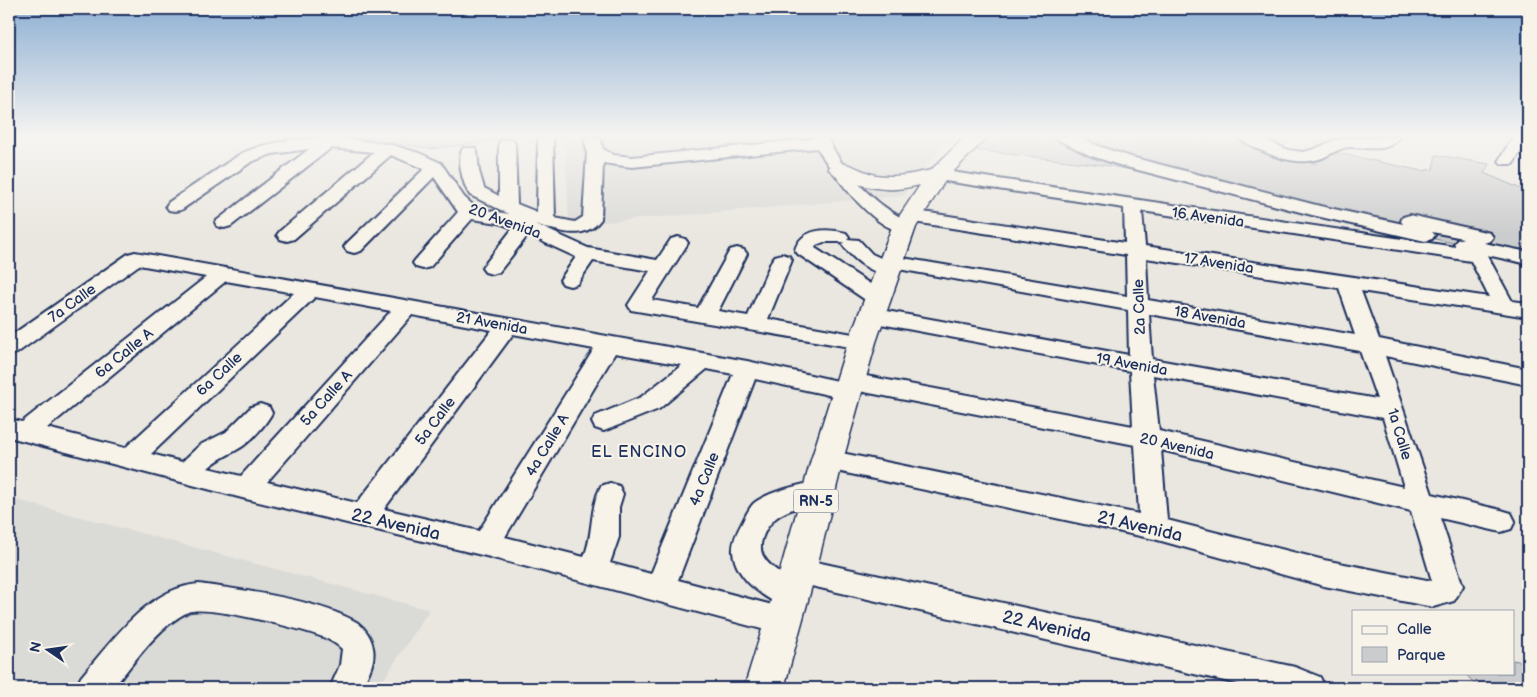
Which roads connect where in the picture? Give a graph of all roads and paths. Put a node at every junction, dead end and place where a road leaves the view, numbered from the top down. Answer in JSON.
{"nodes":[{"id":1,"x":229,"y":170,"type":"edge"},
{"id":2,"x":292,"y":170,"type":"edge"},
{"id":3,"x":364,"y":170,"type":"edge"},
{"id":4,"x":432,"y":170,"type":"edge"},
{"id":5,"x":437,"y":170,"type":"edge"},
{"id":6,"x":470,"y":170,"type":"edge"},
{"id":7,"x":507,"y":170,"type":"edge"},
{"id":8,"x":546,"y":170,"type":"edge"},
{"id":9,"x":593,"y":170,"type":"edge"},
{"id":10,"x":840,"y":170,"type":"edge"},
{"id":11,"x":842,"y":170,"type":"edge"},
{"id":12,"x":944,"y":170,"type":"edge"},
{"id":13,"x":1159,"y":170,"type":"edge"},
{"id":14,"x":1197,"y":170,"type":"edge"},
{"id":15,"x":938,"y":176,"type":"junction"},
{"id":16,"x":176,"y":206,"type":"dead end"},
{"id":17,"x":508,"y":206,"type":"junction"},
{"id":18,"x":1133,"y":206,"type":"junction"},
{"id":19,"x":468,"y":212,"type":"junction"},
{"id":20,"x":546,"y":220,"type":"junction"},
{"id":21,"x":907,"y":221,"type":"junction"},
{"id":22,"x":224,"y":222,"type":"dead end"},
{"id":23,"x":525,"y":226,"type":"junction"},
{"id":24,"x":287,"y":235,"type":"dead end"},
{"id":25,"x":678,"y":243,"type":"dead end"},
{"id":26,"x":354,"y":247,"type":"dead end"},
{"id":27,"x":1528,"y":247,"type":"edge"},
{"id":28,"x":1136,"y":250,"type":"junction"},
{"id":29,"x":588,"y":254,"type":"junction"},
{"id":30,"x":737,"y":254,"type":"dead end"},
{"id":31,"x":135,"y":258,"type":"joint"},
{"id":32,"x":1528,"y":258,"type":"edge"},
{"id":33,"x":782,"y":260,"type":"dead end"},
{"id":34,"x":423,"y":263,"type":"dead end"},
{"id":35,"x":890,"y":266,"type":"junction"},
{"id":36,"x":663,"y":267,"type":"junction"},
{"id":37,"x":492,"y":268,"type":"dead end"},
{"id":38,"x":222,"y":274,"type":"junction"},
{"id":39,"x":570,"y":280,"type":"dead end"},
{"id":40,"x":1347,"y":282,"type":"junction"},
{"id":41,"x":310,"y":290,"type":"junction"},
{"id":42,"x":1138,"y":305,"type":"junction"},
{"id":43,"x":1505,"y":307,"type":"junction"},
{"id":44,"x":406,"y":308,"type":"junction"},
{"id":45,"x":1528,"y":310,"type":"edge"},
{"id":46,"x":705,"y":316,"type":"junction"},
{"id":47,"x":870,"y":319,"type":"junction"},
{"id":48,"x":755,"y":325,"type":"junction"},
{"id":49,"x":507,"y":326,"type":"junction"},
{"id":50,"x":608,"y":345,"type":"junction"},
{"id":51,"x":1370,"y":345,"type":"junction"},
{"id":52,"x":9,"y":348,"type":"edge"},
{"id":53,"x":702,"y":361,"type":"junction"},
{"id":54,"x":1141,"y":366,"type":"junction"},
{"id":55,"x":747,"y":369,"type":"junction"},
{"id":56,"x":1528,"y":377,"type":"edge"},
{"id":57,"x":849,"y":386,"type":"junction"},
{"id":58,"x":1393,"y":411,"type":"junction"},
{"id":59,"x":260,"y":413,"type":"dead end"},
{"id":60,"x":604,"y":422,"type":"dead end"},
{"id":61,"x":18,"y":430,"type":"edge"},
{"id":62,"x":1148,"y":438,"type":"junction"},
{"id":63,"x":129,"y":459,"type":"junction"},
{"id":64,"x":827,"y":460,"type":"junction"},
{"id":65,"x":187,"y":473,"type":"junction"},
{"id":66,"x":246,"y":488,"type":"junction"},
{"id":67,"x":819,"y":491,"type":"junction"},
{"id":68,"x":610,"y":494,"type":"dead end"},
{"id":69,"x":1421,"y":503,"type":"junction"},
{"id":70,"x":363,"y":516,"type":"junction"},
{"id":71,"x":1501,"y":521,"type":"dead end"},
{"id":72,"x":1154,"y":528,"type":"junction"},
{"id":73,"x":486,"y":544,"type":"junction"},
{"id":74,"x":592,"y":571,"type":"junction"},
{"id":75,"x":1448,"y":586,"type":"joint"},
{"id":76,"x":660,"y":588,"type":"junction"},
{"id":77,"x":791,"y":596,"type":"junction"},
{"id":78,"x":1302,"y":685,"type":"edge"},
{"id":79,"x":92,"y":688,"type":"edge"},
{"id":80,"x":346,"y":688,"type":"edge"},
{"id":81,"x":764,"y":688,"type":"edge"}],
"edges":[{"from":1,"to":16,"type":"street"},
{"from":2,"to":22,"type":"street"},
{"from":3,"to":24,"type":"street"},
{"from":4,"to":26,"type":"street"},
{"from":5,"to":19,"type":"street","name":"20 Avenida"},
{"from":6,"to":17,"type":"street"},
{"from":7,"to":17,"type":"street"},
{"from":8,"to":20,"type":"street"},
{"from":9,"to":20,"type":"street"},
{"from":10,"to":21,"type":"street"},
{"from":11,"to":15,"type":"main road"},
{"from":12,"to":15,"type":"main road","number":"RN-5"},
{"from":13,"to":32,"type":"street"},
{"from":14,"to":27,"type":"street"},
{"from":15,"to":18,"type":"street","name":"16 Avenida"},
{"from":15,"to":21,"type":"main road","number":"RN-5"},
{"from":17,"to":20,"type":"street"},
{"from":18,"to":28,"type":"street","name":"2a Calle"},
{"from":18,"to":43,"type":"street","name":"16 Avenida"},
{"from":19,"to":23,"type":"street","name":"20 Avenida"},
{"from":19,"to":34,"type":"street"},
{"from":21,"to":28,"type":"street","name":"17 Avenida"},
{"from":21,"to":35,"type":"main road","number":"RN-5"},
{"from":23,"to":29,"type":"street","name":"20 Avenida"},
{"from":23,"to":37,"type":"street"},
{"from":25,"to":36,"type":"street"},
{"from":28,"to":40,"type":"street","name":"17 Avenida"},
{"from":28,"to":42,"type":"street","name":"2a Calle"},
{"from":29,"to":36,"type":"street","name":"20 Avenida"},
{"from":29,"to":39,"type":"street"},
{"from":30,"to":46,"type":"street"},
{"from":31,"to":38,"type":"street","name":"21 Avenida"},
{"from":31,"to":52,"type":"street","name":"7a Calle"},
{"from":33,"to":48,"type":"street"},
{"from":35,"to":42,"type":"street","name":"18 Avenida"},
{"from":35,"to":47,"type":"main road","number":"RN-5"},
{"from":35,"to":47,"type":"street","name":"18 Avenida"},
{"from":36,"to":46,"type":"street"},
{"from":38,"to":41,"type":"street","name":"21 Avenida"},
{"from":38,"to":61,"type":"street","name":"6a Calle A"},
{"from":40,"to":43,"type":"street","name":"17 Avenida"},
{"from":40,"to":51,"type":"street","name":"1a Calle"},
{"from":41,"to":44,"type":"street","name":"21 Avenida"},
{"from":41,"to":63,"type":"street","name":"6a Calle"},
{"from":42,"to":51,"type":"street","name":"18 Avenida"},
{"from":42,"to":54,"type":"street","name":"2a Calle"},
{"from":43,"to":45,"type":"street","name":"17 Avenida"},
{"from":44,"to":49,"type":"street","name":"21 Avenida"},
{"from":44,"to":66,"type":"street","name":"5a Calle A"},
{"from":46,"to":48,"type":"street"},
{"from":47,"to":48,"type":"street"},
{"from":47,"to":54,"type":"street","name":"19 Avenida"},
{"from":47,"to":57,"type":"main road","number":"RN-5"},
{"from":49,"to":50,"type":"street","name":"21 Avenida"},
{"from":49,"to":70,"type":"street","name":"5a Calle"},
{"from":50,"to":53,"type":"street","name":"21 Avenida"},
{"from":50,"to":73,"type":"street","name":"4a Calle A"},
{"from":51,"to":56,"type":"street","name":"18 Avenida"},
{"from":51,"to":58,"type":"street","name":"1a Calle"},
{"from":53,"to":55,"type":"street","name":"21 Avenida"},
{"from":53,"to":60,"type":"street"},
{"from":54,"to":58,"type":"street","name":"19 Avenida"},
{"from":54,"to":62,"type":"street","name":"2a Calle"},
{"from":55,"to":57,"type":"street","name":"21 Avenida"},
{"from":55,"to":76,"type":"street","name":"4a Calle"},
{"from":57,"to":62,"type":"street","name":"20 Avenida"},
{"from":57,"to":64,"type":"main road","number":"RN-5"},
{"from":58,"to":69,"type":"street","name":"1a Calle"},
{"from":59,"to":65,"type":"street"},
{"from":61,"to":63,"type":"street","name":"22 Avenida"},
{"from":62,"to":69,"type":"street","name":"20 Avenida"},
{"from":62,"to":72,"type":"street","name":"2a Calle"},
{"from":63,"to":65,"type":"street","name":"22 Avenida"},
{"from":64,"to":67,"type":"main road","number":"RN-5"},
{"from":64,"to":72,"type":"street","name":"21 Avenida"},
{"from":65,"to":66,"type":"street","name":"22 Avenida"},
{"from":66,"to":70,"type":"street","name":"22 Avenida"},
{"from":67,"to":77,"type":"main road","number":"RN-5"},
{"from":67,"to":77,"type":"street"},
{"from":68,"to":74,"type":"street"},
{"from":69,"to":71,"type":"street","name":"20 Avenida"},
{"from":69,"to":75,"type":"street","name":"1a Calle"},
{"from":70,"to":73,"type":"street","name":"22 Avenida"},
{"from":72,"to":75,"type":"street","name":"21 Avenida"},
{"from":73,"to":74,"type":"street","name":"22 Avenida"},
{"from":74,"to":76,"type":"street","name":"22 Avenida"},
{"from":76,"to":77,"type":"street","name":"22 Avenida"},
{"from":77,"to":78,"type":"street","name":"22 Avenida"},
{"from":77,"to":81,"type":"main road","number":"RN-5"},
{"from":79,"to":80,"type":"street"}]}
